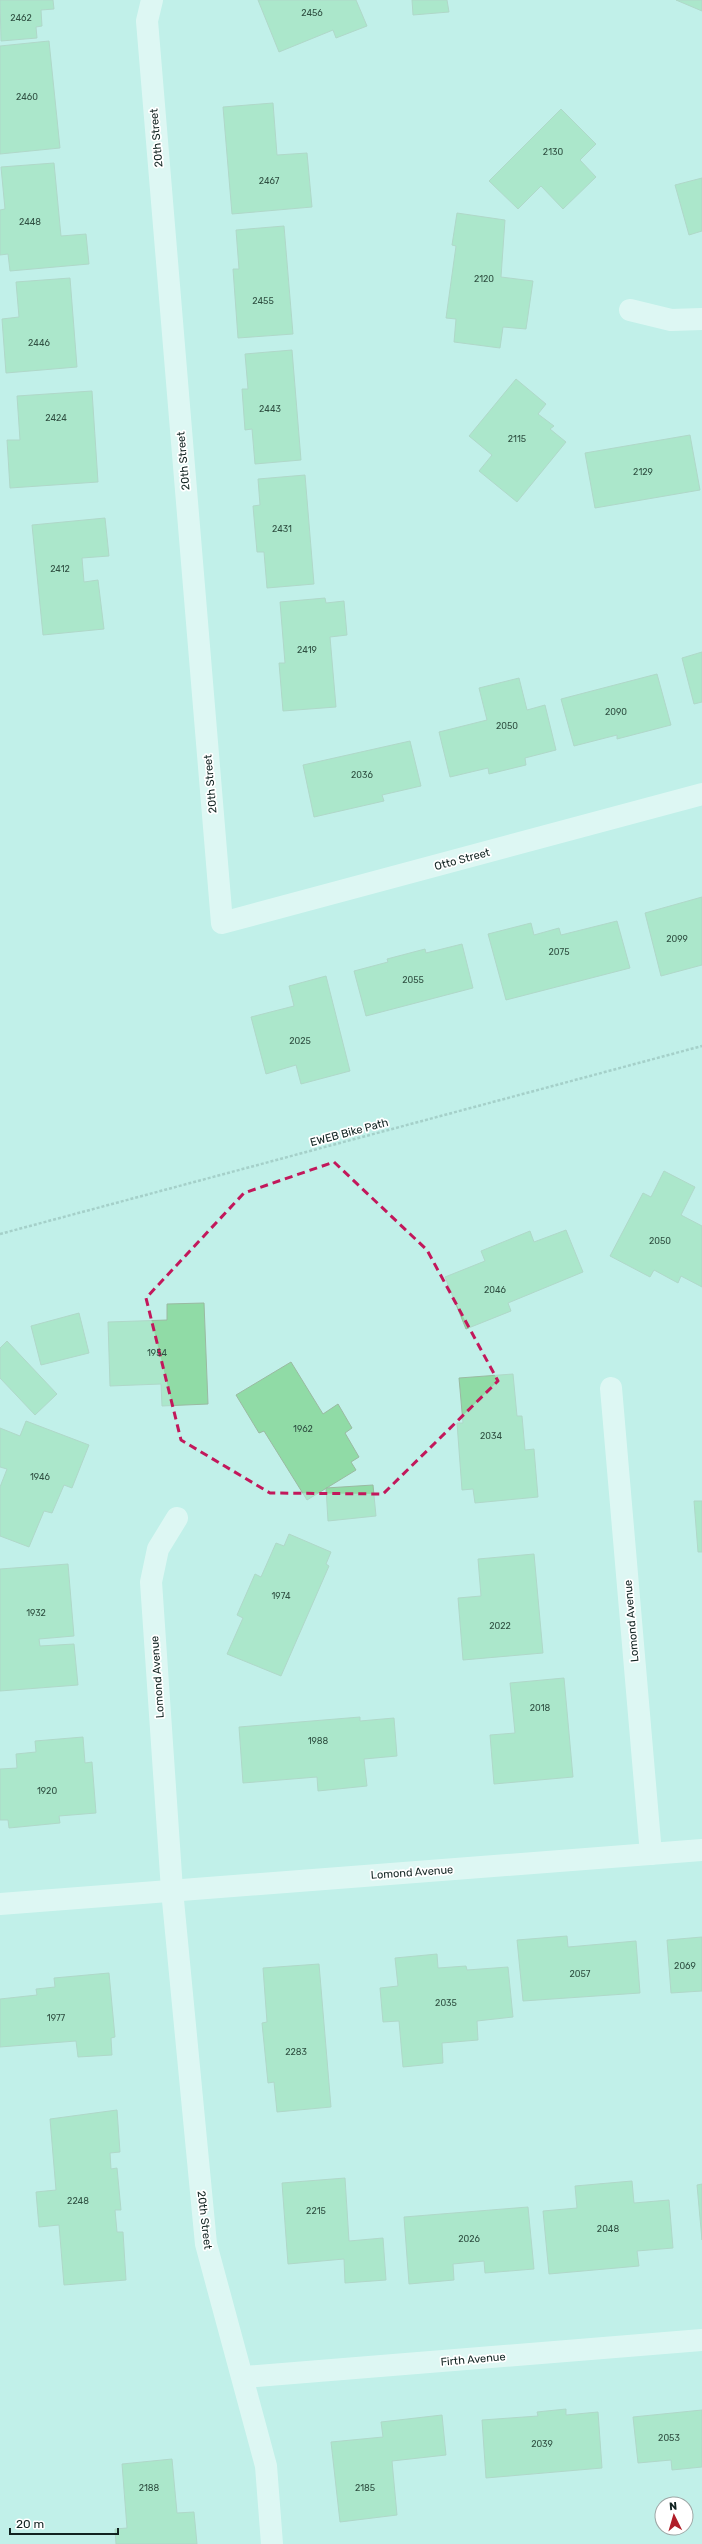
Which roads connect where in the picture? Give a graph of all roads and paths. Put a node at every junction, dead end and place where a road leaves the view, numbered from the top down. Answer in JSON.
{"nodes":[{"id":1,"x":152,"y":0,"type":"edge"},
{"id":2,"x":630,"y":310,"type":"dead end"},
{"id":3,"x":702,"y":319,"type":"edge"},
{"id":4,"x":702,"y":794,"type":"edge"},
{"id":5,"x":222,"y":923,"type":"joint"},
{"id":6,"x":702,"y":1046,"type":"edge"},
{"id":7,"x":0,"y":1234,"type":"edge"},
{"id":8,"x":610,"y":1388,"type":"dead end"},
{"id":9,"x":177,"y":1518,"type":"dead end"},
{"id":10,"x":702,"y":1850,"type":"edge"},
{"id":11,"x":651,"y":1854,"type":"junction"},
{"id":12,"x":172,"y":1890,"type":"junction"},
{"id":13,"x":0,"y":1904,"type":"edge"},
{"id":14,"x":702,"y":2340,"type":"edge"},
{"id":15,"x":244,"y":2377,"type":"junction"},
{"id":16,"x":272,"y":2544,"type":"edge"}],
"edges":[{"from":1,"to":5,"type":"street","name":"20th Street"},
{"from":2,"to":3,"type":"street"},
{"from":4,"to":5,"type":"street","name":"Otto Street"},
{"from":6,"to":7,"type":"path","name":"EWEB Bike Path"},
{"from":8,"to":11,"type":"street","name":"Lomond Avenue"},
{"from":9,"to":12,"type":"street","name":"Lomond Avenue"},
{"from":10,"to":11,"type":"street","name":"Lomond Avenue"},
{"from":11,"to":12,"type":"street","name":"Lomond Avenue"},
{"from":12,"to":13,"type":"street","name":"Lomond Avenue"},
{"from":12,"to":15,"type":"street","name":"20th Street"},
{"from":14,"to":15,"type":"street","name":"Firth Avenue"},
{"from":15,"to":16,"type":"street","name":"20th Street"}]}
